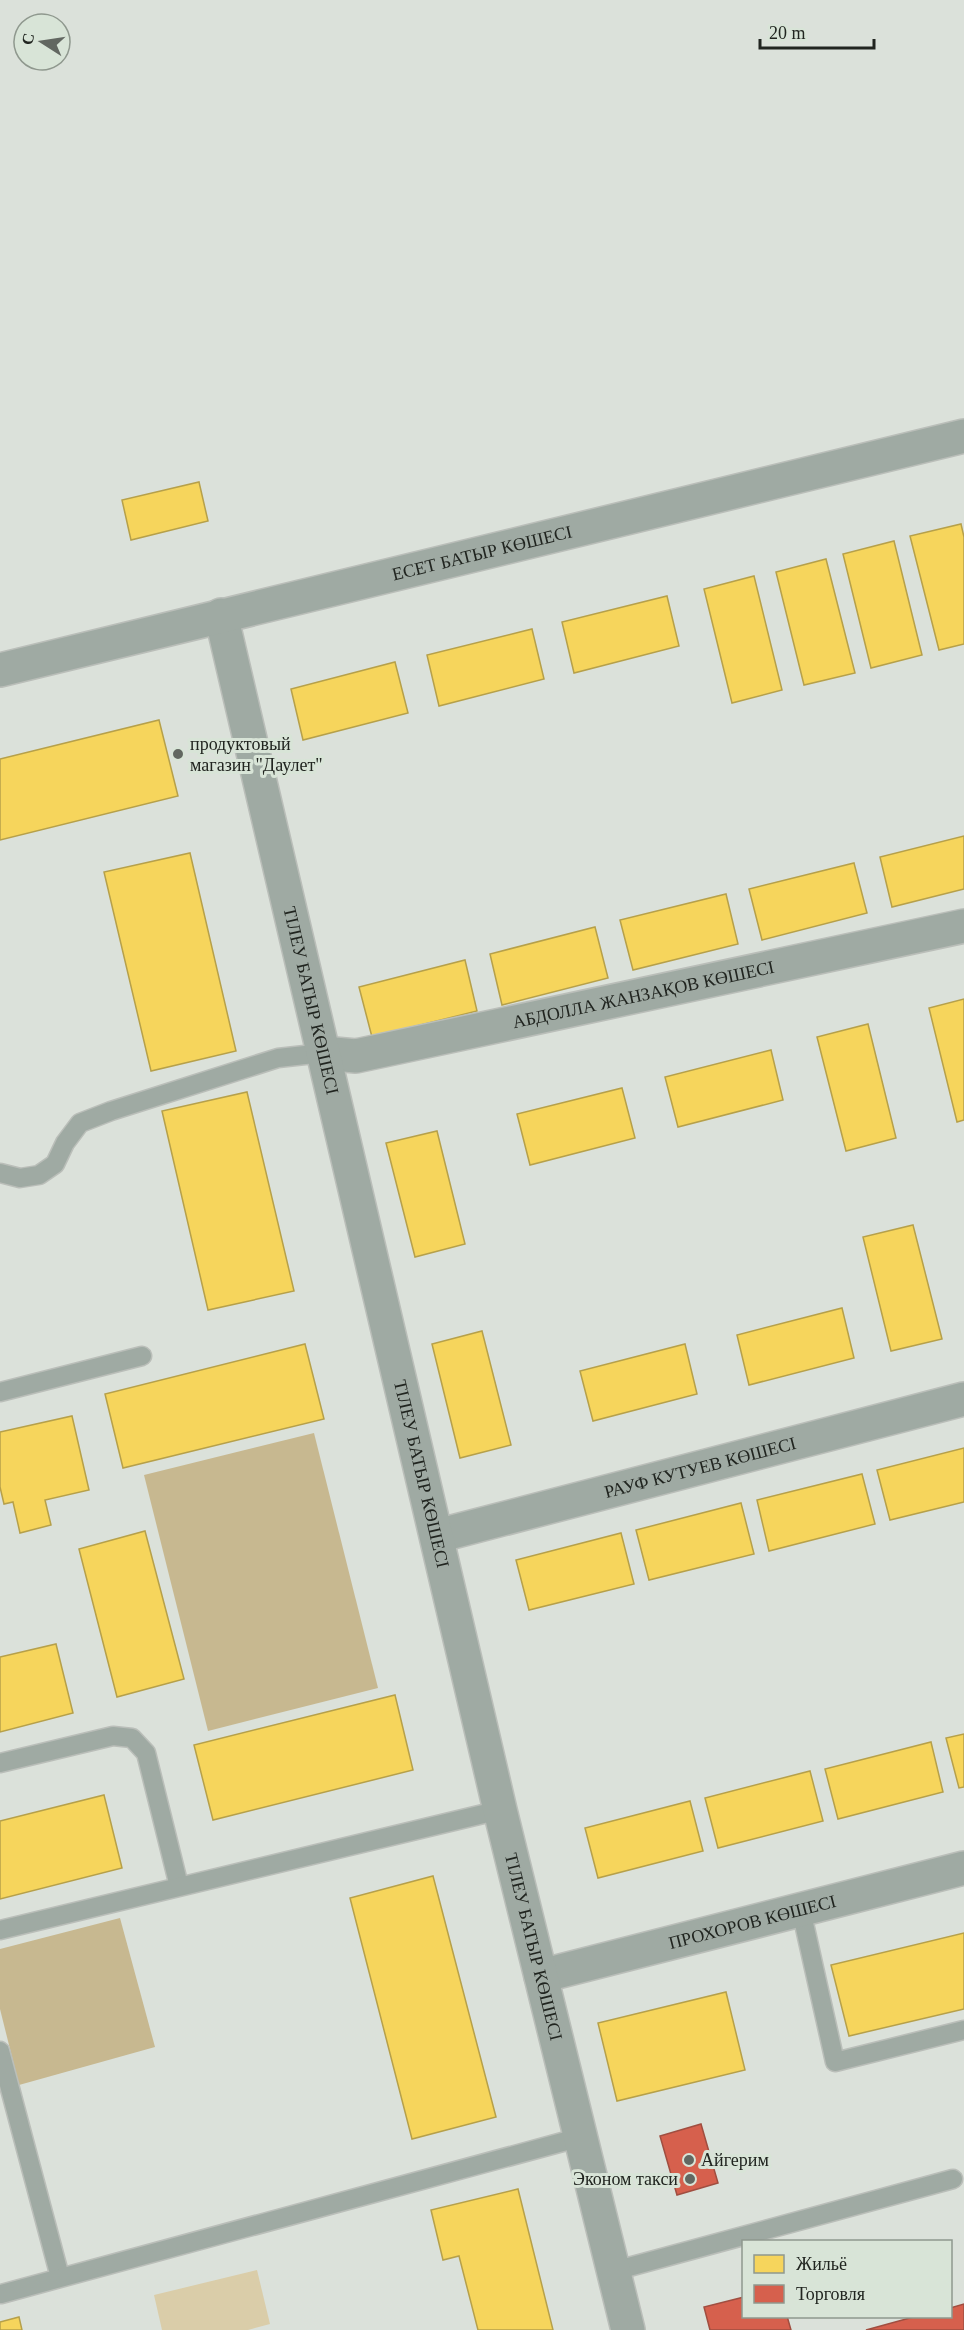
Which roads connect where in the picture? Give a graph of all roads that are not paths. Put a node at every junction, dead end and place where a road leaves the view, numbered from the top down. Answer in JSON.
{"nodes":[{"id":1,"x":964,"y":436,"type":"edge"},
{"id":2,"x":221,"y":615,"type":"junction"},
{"id":3,"x":0,"y":670,"type":"edge"},
{"id":4,"x":964,"y":926,"type":"edge"},
{"id":5,"x":323,"y":1053,"type":"junction"},
{"id":6,"x":0,"y":1173,"type":"edge"},
{"id":7,"x":142,"y":1356,"type":"dead end"},
{"id":8,"x":0,"y":1392,"type":"edge"},
{"id":9,"x":964,"y":1399,"type":"edge"},
{"id":10,"x":437,"y":1536,"type":"junction"},
{"id":11,"x":0,"y":1763,"type":"edge"},
{"id":12,"x":500,"y":1810,"type":"junction"},
{"id":13,"x":964,"y":1869,"type":"edge"},
{"id":14,"x":179,"y":1886,"type":"junction"},
{"id":15,"x":801,"y":1910,"type":"junction"},
{"id":16,"x":0,"y":1930,"type":"edge"},
{"id":17,"x":541,"y":1976,"type":"junction"},
{"id":18,"x":964,"y":2030,"type":"edge"},
{"id":19,"x":0,"y":2051,"type":"edge"},
{"id":20,"x":581,"y":2137,"type":"junction"},
{"id":21,"x":953,"y":2179,"type":"dead end"},
{"id":22,"x":614,"y":2271,"type":"junction"},
{"id":23,"x":60,"y":2277,"type":"junction"},
{"id":24,"x":1,"y":2295,"type":"edge"},
{"id":25,"x":628,"y":2330,"type":"edge"}],
"edges":[{"from":1,"to":2,"type":"street","name":"ЕСЕТ БАТЫР КӨШЕСІ"},
{"from":2,"to":3,"type":"street","name":"ЕСЕТ БАТЫР КӨШЕСІ"},
{"from":2,"to":5,"type":"street","name":"ТІЛЕУ БАТЫР КӨШЕСІ"},
{"from":4,"to":5,"type":"street","name":"АБДОЛЛА ЖАНЗАҚОВ КӨШЕСІ"},
{"from":5,"to":6,"type":"lane"},
{"from":5,"to":10,"type":"street","name":"ТІЛЕУ БАТЫР КӨШЕСІ"},
{"from":7,"to":8,"type":"lane"},
{"from":9,"to":10,"type":"street","name":"РАУФ КУТУЕВ КӨШЕСІ"},
{"from":10,"to":12,"type":"street","name":"ТІЛЕУ БАТЫР КӨШЕСІ"},
{"from":11,"to":14,"type":"lane"},
{"from":12,"to":14,"type":"lane"},
{"from":12,"to":17,"type":"street","name":"ТІЛЕУ БАТЫР КӨШЕСІ"},
{"from":13,"to":15,"type":"street","name":"ПРОХОРОВ КӨШЕСІ"},
{"from":14,"to":16,"type":"lane"},
{"from":15,"to":17,"type":"street","name":"ПРОХОРОВ КӨШЕСІ"},
{"from":15,"to":18,"type":"lane"},
{"from":17,"to":20,"type":"street","name":"ТІЛЕУ БАТЫР КӨШЕСІ"},
{"from":19,"to":23,"type":"lane"},
{"from":20,"to":22,"type":"street","name":"ТІЛЕУ БАТЫР КӨШЕСІ"},
{"from":20,"to":23,"type":"lane"},
{"from":21,"to":22,"type":"lane"},
{"from":22,"to":25,"type":"street","name":"ТІЛЕУ БАТЫР КӨШЕСІ"},
{"from":23,"to":24,"type":"lane"}]}
